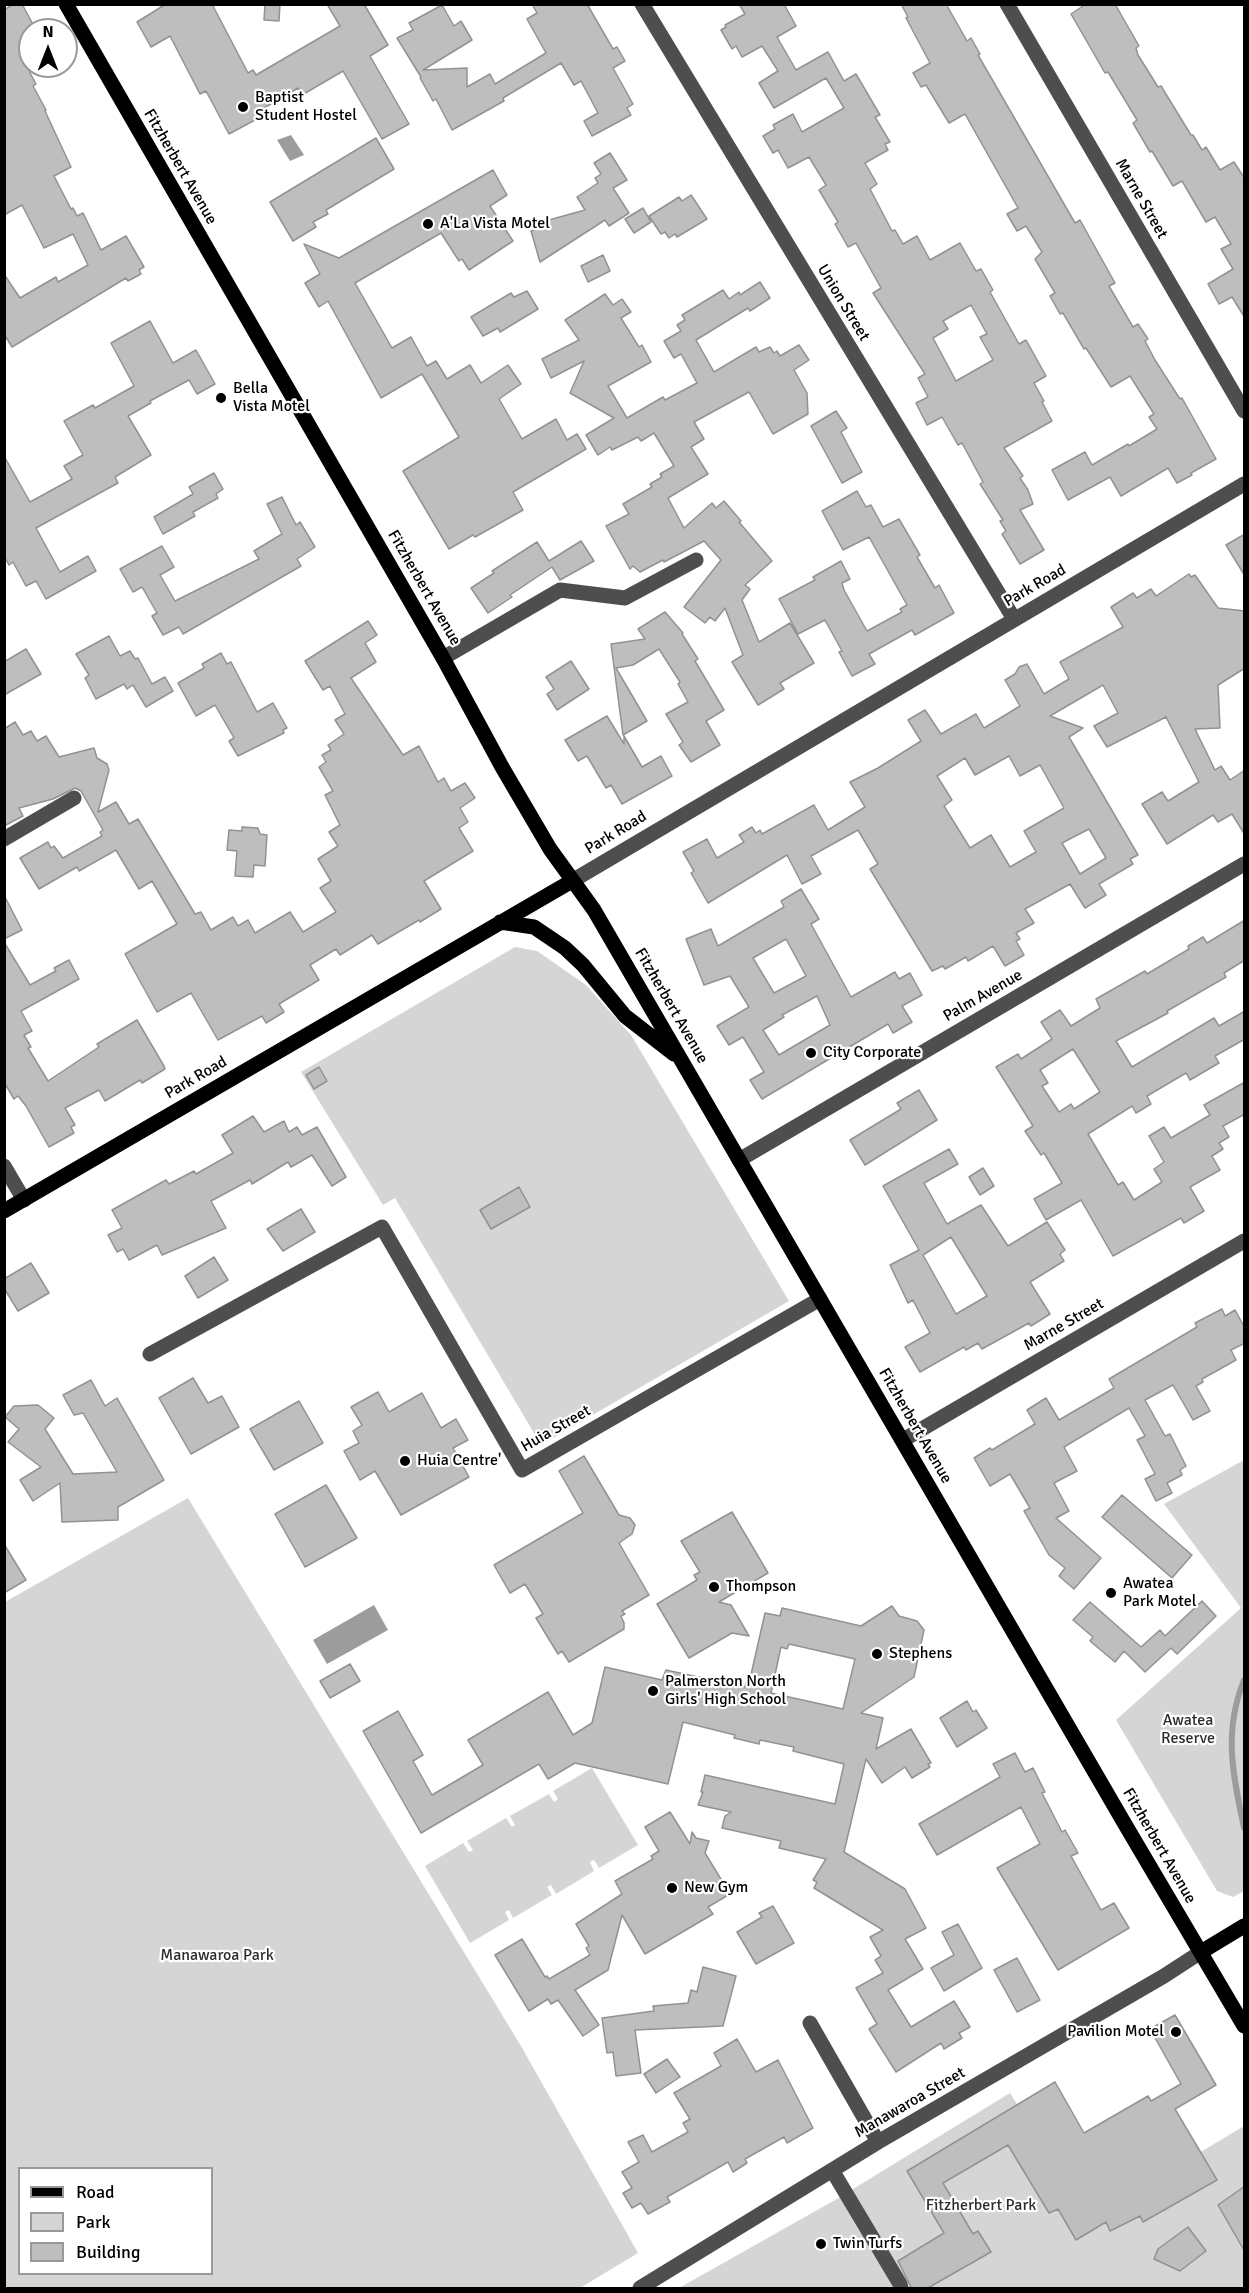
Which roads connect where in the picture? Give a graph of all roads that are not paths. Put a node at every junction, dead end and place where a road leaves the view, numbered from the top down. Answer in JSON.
{"nodes":[{"id":1,"x":66,"y":4,"type":"edge"},
{"id":2,"x":642,"y":4,"type":"edge"},
{"id":3,"x":1006,"y":4,"type":"edge"},
{"id":4,"x":1245,"y":411,"type":"edge"},
{"id":5,"x":1245,"y":483,"type":"edge"},
{"id":6,"x":696,"y":560,"type":"dead end"},
{"id":7,"x":1014,"y":620,"type":"junction"},
{"id":8,"x":444,"y":658,"type":"junction"},
{"id":9,"x":74,"y":798,"type":"dead end"},
{"id":10,"x":4,"y":839,"type":"edge"},
{"id":11,"x":1245,"y":864,"type":"edge"},
{"id":12,"x":572,"y":880,"type":"junction"},
{"id":13,"x":500,"y":922,"type":"junction"},
{"id":14,"x":680,"y":1058,"type":"junction"},
{"id":15,"x":739,"y":1160,"type":"junction"},
{"id":16,"x":4,"y":1166,"type":"edge"},
{"id":17,"x":24,"y":1200,"type":"junction"},
{"id":18,"x":4,"y":1211,"type":"edge"},
{"id":19,"x":1245,"y":1241,"type":"edge"},
{"id":20,"x":820,"y":1299,"type":"junction"},
{"id":21,"x":150,"y":1354,"type":"dead end"},
{"id":22,"x":903,"y":1440,"type":"junction"},
{"id":23,"x":1245,"y":1926,"type":"edge"},
{"id":24,"x":1201,"y":1952,"type":"junction"},
{"id":25,"x":810,"y":2023,"type":"dead end"},
{"id":26,"x":1245,"y":2026,"type":"edge"},
{"id":27,"x":878,"y":2142,"type":"junction"},
{"id":28,"x":832,"y":2170,"type":"junction"},
{"id":29,"x":640,"y":2289,"type":"edge"},
{"id":30,"x":901,"y":2289,"type":"edge"}],
"edges":[{"from":1,"to":8,"type":"main road","name":"Fitzherbert Avenue"},
{"from":2,"to":7,"type":"street","name":"Union Street"},
{"from":3,"to":4,"type":"street","name":"Marne Street"},
{"from":5,"to":7,"type":"street","name":"Park Road"},
{"from":6,"to":8,"type":"street"},
{"from":7,"to":12,"type":"street","name":"Park Road"},
{"from":8,"to":12,"type":"main road","name":"Fitzherbert Avenue"},
{"from":9,"to":10,"type":"street"},
{"from":11,"to":15,"type":"street","name":"Palm Avenue"},
{"from":12,"to":13,"type":"main road","name":"Park Road"},
{"from":12,"to":14,"type":"main road","name":"Fitzherbert Avenue"},
{"from":13,"to":14,"type":"main road"},
{"from":13,"to":17,"type":"main road","name":"Park Road"},
{"from":14,"to":15,"type":"main road","name":"Fitzherbert Avenue"},
{"from":15,"to":20,"type":"main road","name":"Fitzherbert Avenue"},
{"from":16,"to":17,"type":"street"},
{"from":17,"to":18,"type":"main road","name":"Park Road"},
{"from":19,"to":22,"type":"street","name":"Marne Street"},
{"from":20,"to":21,"type":"street","name":"Huia Street"},
{"from":20,"to":22,"type":"main road","name":"Fitzherbert Avenue"},
{"from":22,"to":24,"type":"main road","name":"Fitzherbert Avenue"},
{"from":23,"to":24,"type":"main road"},
{"from":24,"to":26,"type":"main road","name":"Fitzherbert Avenue"},
{"from":24,"to":27,"type":"street","name":"Manawaroa Street"},
{"from":25,"to":27,"type":"street"},
{"from":27,"to":28,"type":"street","name":"Manawaroa Street"},
{"from":28,"to":29,"type":"street","name":"Manawaroa Street"},
{"from":28,"to":30,"type":"street"}]}
